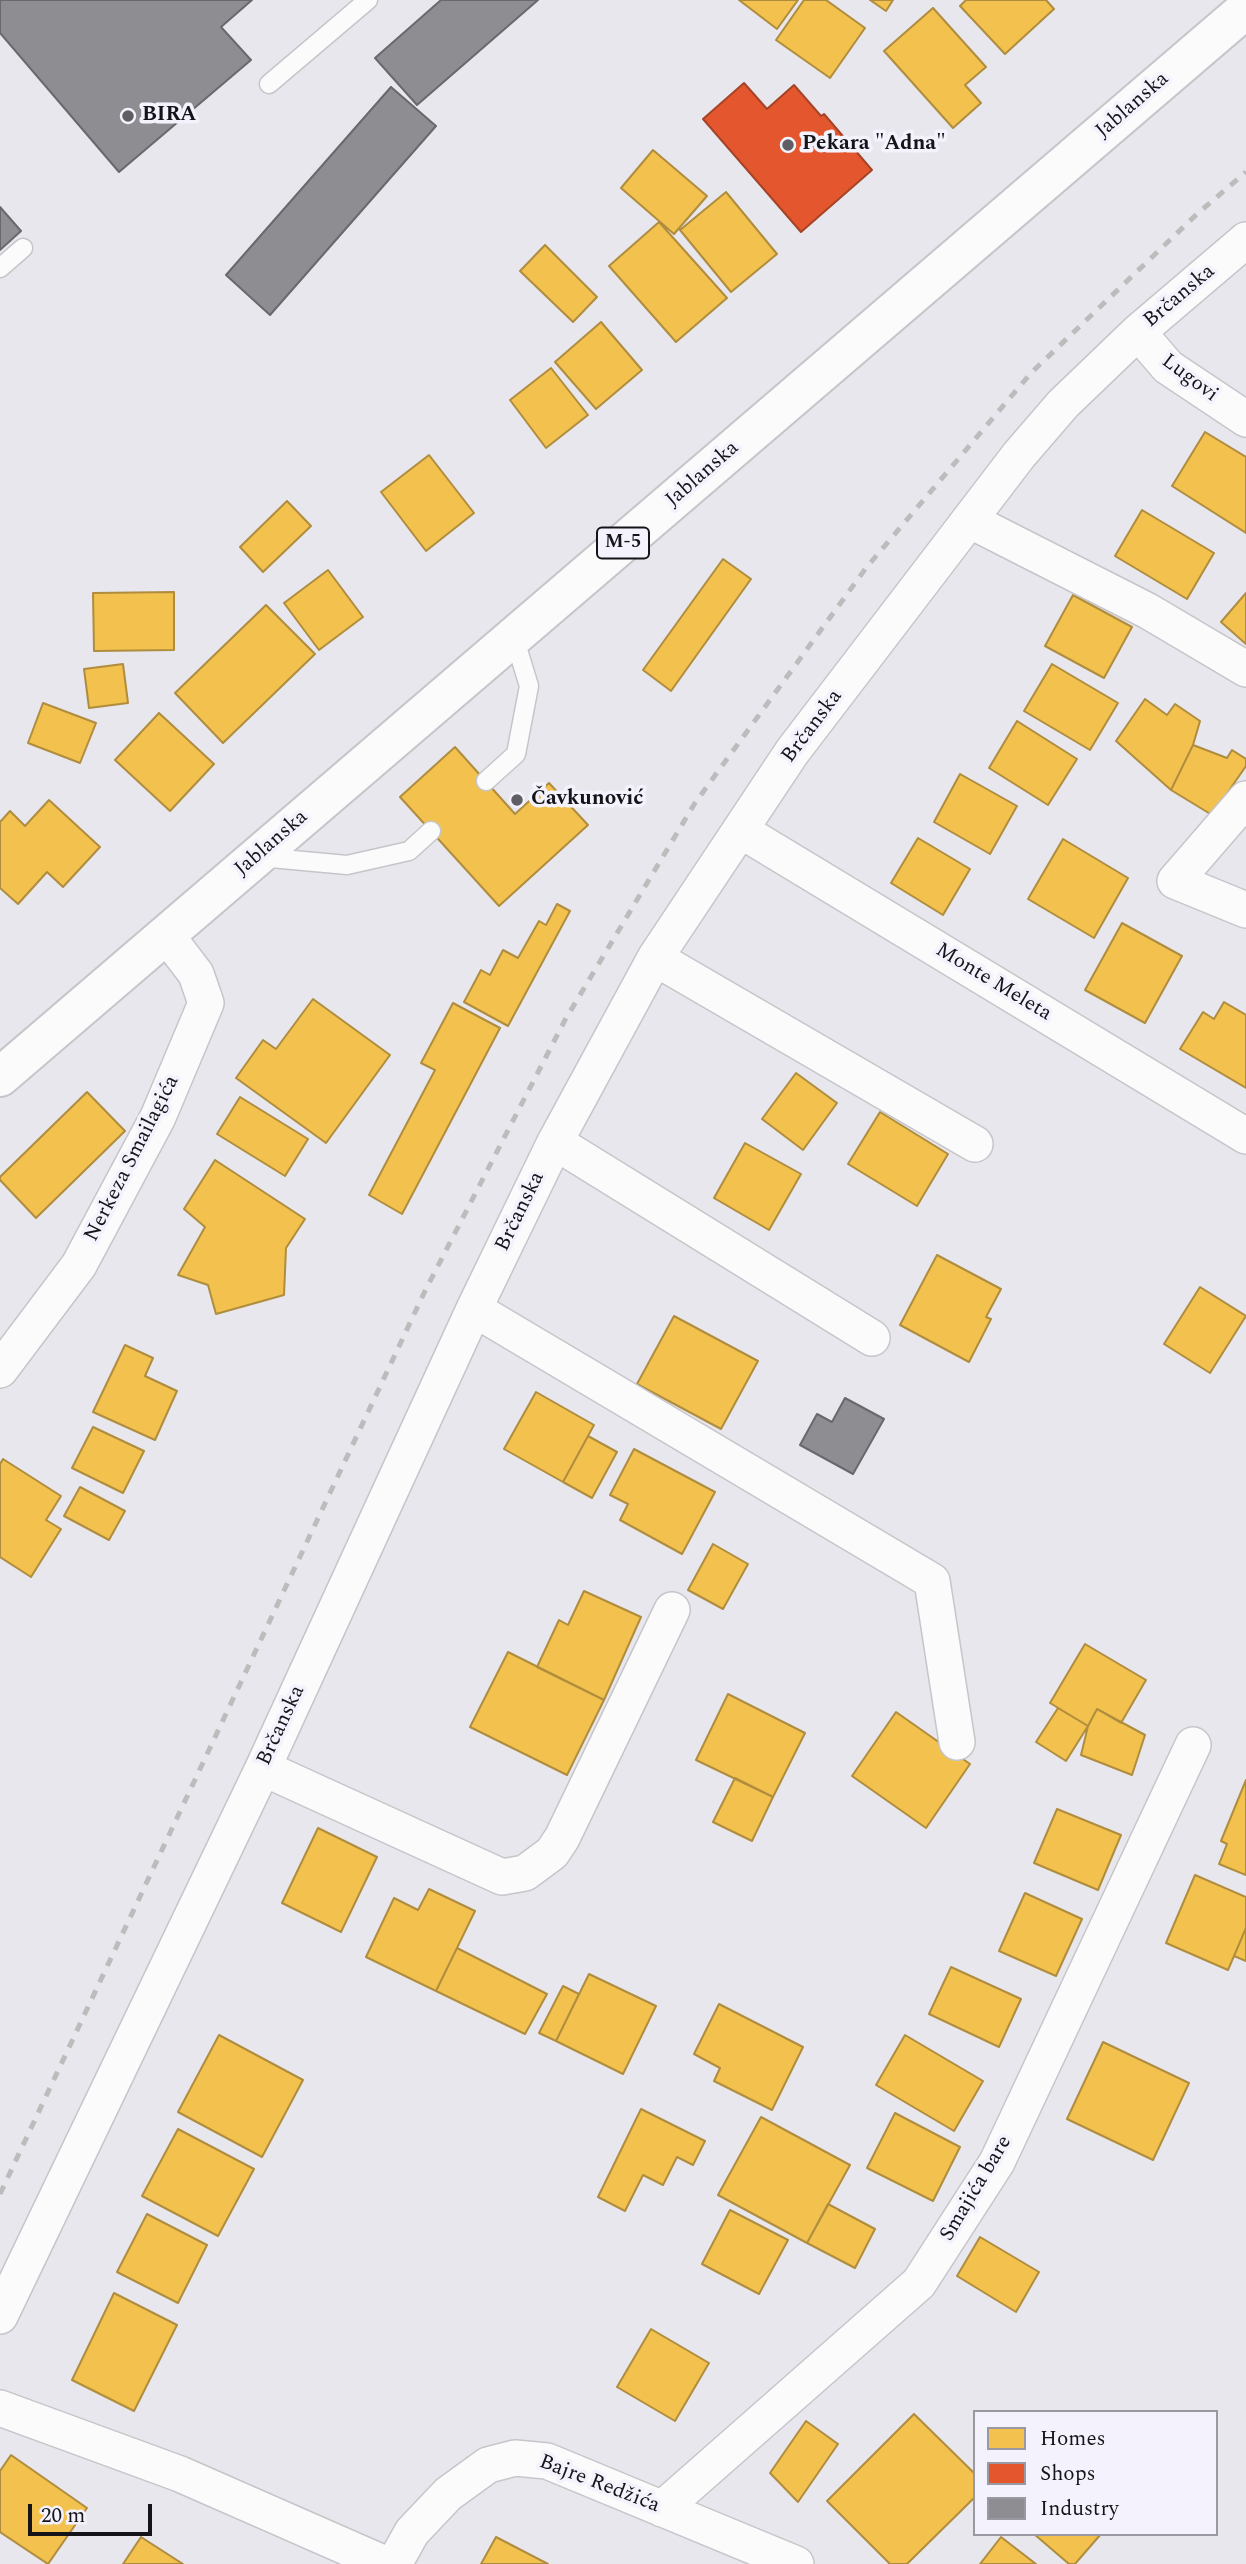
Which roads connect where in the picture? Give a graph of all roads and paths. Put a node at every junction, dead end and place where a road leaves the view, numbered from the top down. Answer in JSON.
{"nodes":[{"id":1,"x":368,"y":0,"type":"edge"},
{"id":2,"x":1246,"y":9,"type":"edge"},
{"id":3,"x":269,"y":84,"type":"dead end"},
{"id":4,"x":1246,"y":240,"type":"edge"},
{"id":5,"x":23,"y":248,"type":"dead end"},
{"id":6,"x":0,"y":268,"type":"edge"},
{"id":7,"x":1138,"y":332,"type":"junction"},
{"id":8,"x":1246,"y":419,"type":"edge"},
{"id":9,"x":969,"y":520,"type":"junction"},
{"id":10,"x":514,"y":637,"type":"junction"},
{"id":11,"x":1246,"y":669,"type":"edge"},
{"id":12,"x":486,"y":781,"type":"dead end"},
{"id":13,"x":1246,"y":799,"type":"edge"},
{"id":14,"x":740,"y":830,"type":"junction"},
{"id":15,"x":431,"y":831,"type":"dead end"},
{"id":16,"x":257,"y":857,"type":"junction"},
{"id":17,"x":1246,"y":910,"type":"edge"},
{"id":18,"x":167,"y":936,"type":"junction"},
{"id":19,"x":655,"y":958,"type":"junction"},
{"id":20,"x":0,"y":1077,"type":"edge"},
{"id":21,"x":1246,"y":1136,"type":"edge"},
{"id":22,"x":555,"y":1142,"type":"junction"},
{"id":23,"x":975,"y":1144,"type":"dead end"},
{"id":24,"x":474,"y":1310,"type":"junction"},
{"id":25,"x":872,"y":1338,"type":"dead end"},
{"id":26,"x":0,"y":1370,"type":"edge"},
{"id":27,"x":672,"y":1610,"type":"dead end"},
{"id":28,"x":957,"y":1742,"type":"dead end"},
{"id":29,"x":1193,"y":1745,"type":"dead end"},
{"id":30,"x":263,"y":1768,"type":"junction"},
{"id":31,"x":0,"y":2316,"type":"edge"},
{"id":32,"x":0,"y":2408,"type":"edge"},
{"id":33,"x":662,"y":2509,"type":"junction"},
{"id":34,"x":385,"y":2564,"type":"edge"},
{"id":35,"x":394,"y":2564,"type":"edge"},
{"id":36,"x":796,"y":2564,"type":"edge"}],
"edges":[{"from":1,"to":3,"type":"lane"},
{"from":2,"to":10,"type":"main road","name":"Jablanska","number":"M-5"},
{"from":4,"to":7,"type":"street","name":"Brčanska"},
{"from":5,"to":6,"type":"lane"},
{"from":7,"to":8,"type":"street","name":"Lugovi"},
{"from":7,"to":9,"type":"street","name":"Brčanska"},
{"from":9,"to":11,"type":"street"},
{"from":9,"to":14,"type":"street","name":"Brčanska"},
{"from":10,"to":12,"type":"lane"},
{"from":10,"to":16,"type":"main road","name":"Jablanska","number":"M-5"},
{"from":13,"to":17,"type":"street"},
{"from":14,"to":19,"type":"street","name":"Brčanska"},
{"from":14,"to":21,"type":"street","name":"Monte Meleta"},
{"from":15,"to":16,"type":"lane"},
{"from":16,"to":18,"type":"main road","name":"Jablanska","number":"M-5"},
{"from":18,"to":20,"type":"main road","name":"Jablanska","number":"M-5"},
{"from":18,"to":26,"type":"street","name":"Nerkeza Smailagića"},
{"from":19,"to":22,"type":"street","name":"Brčanska"},
{"from":19,"to":23,"type":"street"},
{"from":22,"to":24,"type":"street","name":"Brčanska"},
{"from":22,"to":25,"type":"street"},
{"from":24,"to":28,"type":"street"},
{"from":24,"to":30,"type":"street","name":"Brčanska"},
{"from":27,"to":30,"type":"street"},
{"from":29,"to":33,"type":"street","name":"Smajića bare"},
{"from":30,"to":31,"type":"street","name":"Brčanska"},
{"from":32,"to":34,"type":"street"},
{"from":33,"to":35,"type":"street","name":"Bajre Redžića"},
{"from":33,"to":36,"type":"street","name":"Bajre Redžića"}]}
